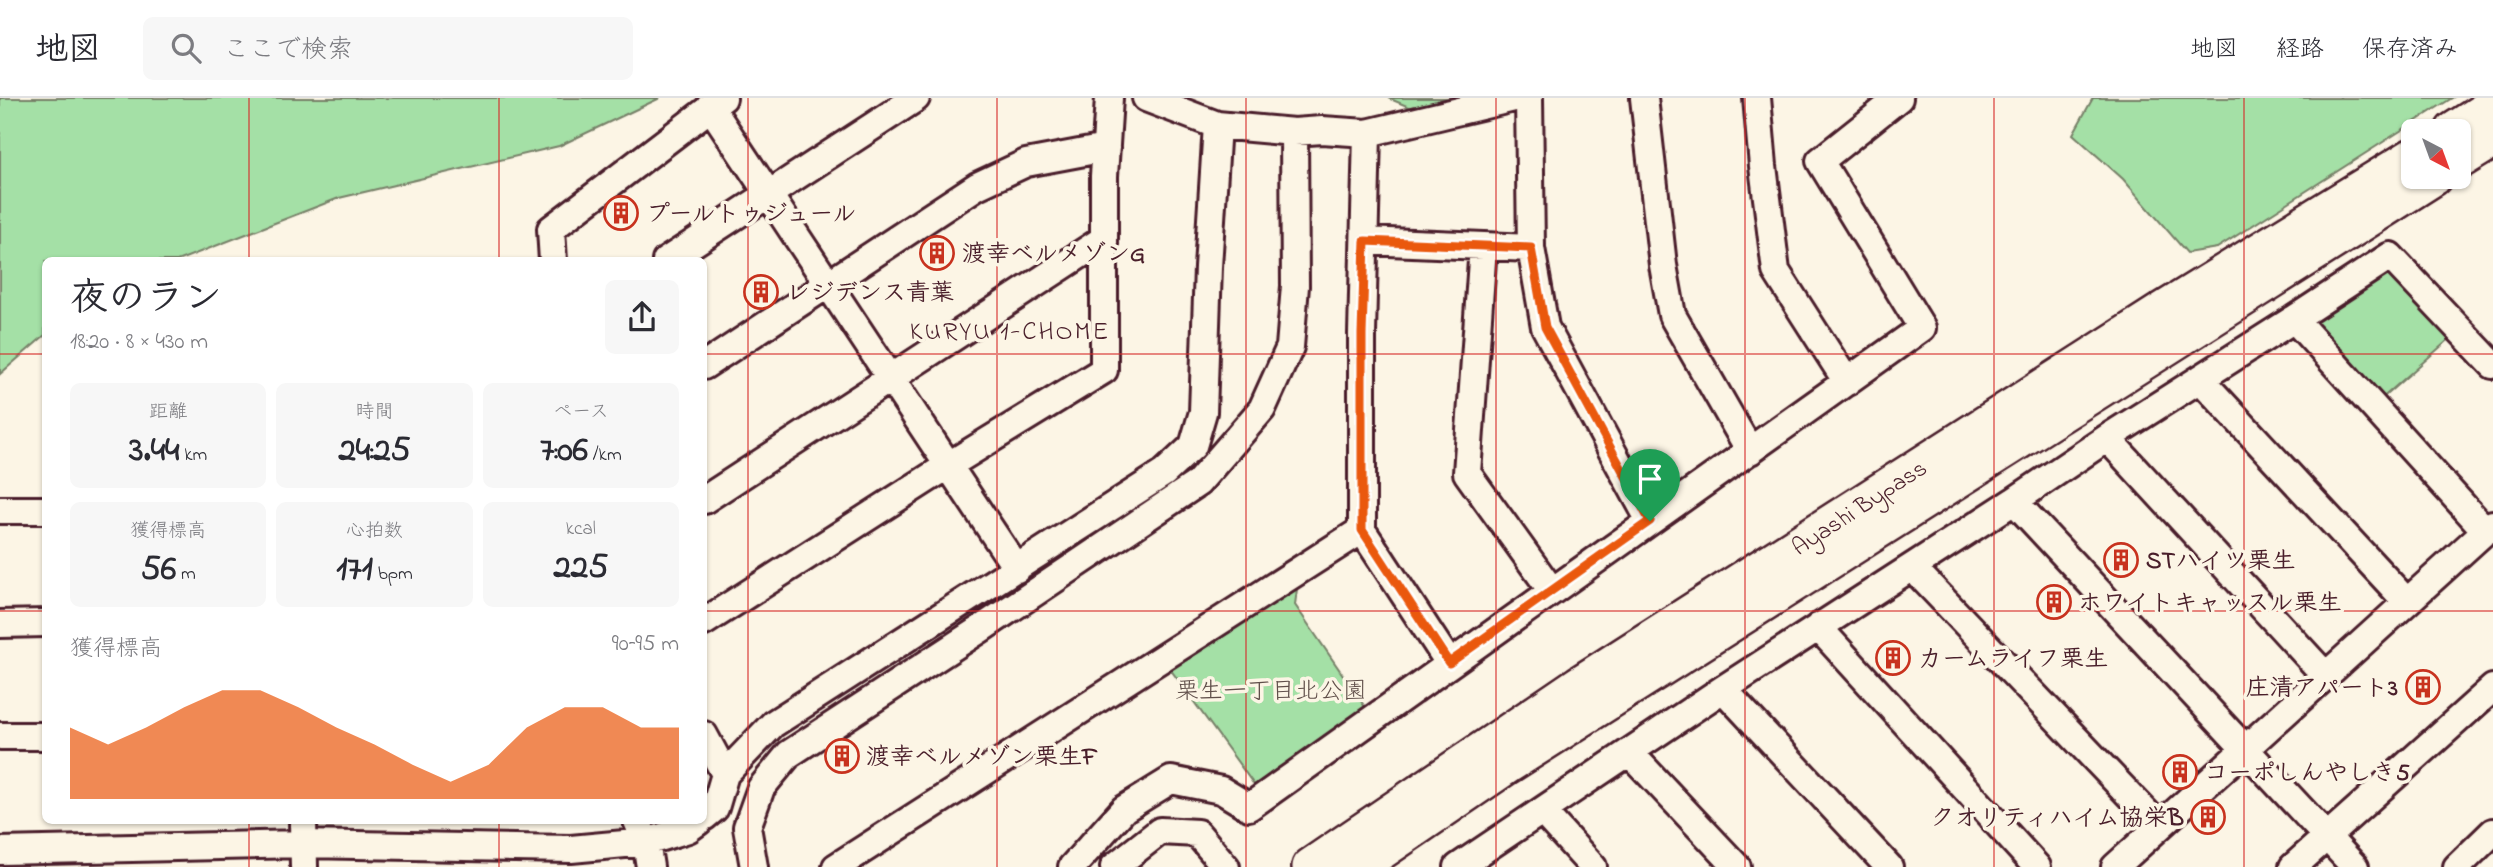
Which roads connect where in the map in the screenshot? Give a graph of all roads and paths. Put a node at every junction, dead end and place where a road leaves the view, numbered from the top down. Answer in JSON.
{"nodes":[{"id":1,"x":916,"y":98,"type":"edge"},
{"id":2,"x":1109,"y":98,"type":"edge"},
{"id":3,"x":1146,"y":98,"type":"edge"},
{"id":4,"x":1514,"y":98,"type":"edge"},
{"id":5,"x":1529,"y":98,"type":"edge"},
{"id":6,"x":1644,"y":98,"type":"edge"},
{"id":7,"x":1757,"y":98,"type":"edge"},
{"id":8,"x":1899,"y":98,"type":"edge"},
{"id":9,"x":717,"y":102,"type":"edge"},
{"id":10,"x":2493,"y":106,"type":"edge"},
{"id":11,"x":2471,"y":120,"type":"edge"},
{"id":12,"x":1217,"y":125,"type":"junction"},
{"id":13,"x":1294,"y":132,"type":"junction"},
{"id":14,"x":1367,"y":133,"type":"junction"},
{"id":15,"x":2493,"y":139,"type":"edge"},
{"id":16,"x":1106,"y":148,"type":"junction"},
{"id":17,"x":2471,"y":153,"type":"edge"},
{"id":18,"x":2401,"y":164,"type":"edge"},
{"id":19,"x":2414,"y":189,"type":"edge"},
{"id":20,"x":769,"y":194,"type":"junction"},
{"id":21,"x":1104,"y":239,"type":"junction"},
{"id":22,"x":1365,"y":241,"type":"junction"},
{"id":23,"x":1483,"y":246,"type":"junction"},
{"id":24,"x":1531,"y":248,"type":"junction"},
{"id":25,"x":553,"y":257,"type":"edge"},
{"id":26,"x":672,"y":257,"type":"edge"},
{"id":27,"x":828,"y":283,"type":"junction"},
{"id":28,"x":2294,"y":319,"type":"junction"},
{"id":29,"x":707,"y":364,"type":"edge"},
{"id":30,"x":2493,"y":365,"type":"edge"},
{"id":31,"x":891,"y":378,"type":"junction"},
{"id":32,"x":2200,"y":379,"type":"junction"},
{"id":33,"x":1847,"y":382,"type":"junction"},
{"id":34,"x":2107,"y":438,"type":"junction"},
{"id":35,"x":1750,"y":451,"type":"junction"},
{"id":36,"x":949,"y":465,"type":"junction"},
{"id":37,"x":707,"y":498,"type":"edge"},
{"id":38,"x":2014,"y":500,"type":"junction"},
{"id":39,"x":0,"y":510,"type":"edge"},
{"id":40,"x":42,"y":510,"type":"edge"},
{"id":41,"x":1650,"y":521,"type":"junction"},
{"id":42,"x":2489,"y":527,"type":"edge"},
{"id":43,"x":1362,"y":530,"type":"junction"},
{"id":44,"x":1912,"y":567,"type":"junction"},
{"id":45,"x":1017,"y":569,"type":"junction"},
{"id":46,"x":1552,"y":591,"type":"junction"},
{"id":47,"x":2407,"y":602,"type":"junction"},
{"id":48,"x":707,"y":620,"type":"edge"},
{"id":49,"x":42,"y":623,"type":"edge"},
{"id":50,"x":0,"y":624,"type":"edge"},
{"id":51,"x":1818,"y":627,"type":"junction"},
{"id":52,"x":1449,"y":663,"type":"junction"},
{"id":53,"x":2325,"y":675,"type":"junction"},
{"id":54,"x":2493,"y":688,"type":"edge"},
{"id":55,"x":1723,"y":689,"type":"junction"},
{"id":56,"x":0,"y":736,"type":"edge"},
{"id":57,"x":42,"y":736,"type":"edge"},
{"id":58,"x":707,"y":741,"type":"edge"},
{"id":59,"x":2244,"y":748,"type":"junction"},
{"id":60,"x":1629,"y":752,"type":"junction"},
{"id":61,"x":725,"y":774,"type":"junction"},
{"id":62,"x":1542,"y":811,"type":"junction"},
{"id":63,"x":707,"y":815,"type":"edge"},
{"id":64,"x":695,"y":824,"type":"edge"},
{"id":65,"x":2159,"y":825,"type":"junction"},
{"id":66,"x":2328,"y":836,"type":"junction"},
{"id":67,"x":644,"y":843,"type":"edge"},
{"id":68,"x":303,"y":844,"type":"edge"},
{"id":69,"x":2489,"y":844,"type":"edge"},
{"id":70,"x":0,"y":850,"type":"edge"},
{"id":71,"x":849,"y":863,"type":"edge"},
{"id":72,"x":754,"y":867,"type":"edge"},
{"id":73,"x":1072,"y":867,"type":"edge"},
{"id":74,"x":1114,"y":867,"type":"edge"},
{"id":75,"x":1226,"y":867,"type":"edge"},
{"id":76,"x":1311,"y":867,"type":"edge"},
{"id":77,"x":1357,"y":867,"type":"edge"},
{"id":78,"x":1458,"y":867,"type":"edge"},
{"id":79,"x":1593,"y":867,"type":"edge"},
{"id":80,"x":1737,"y":867,"type":"edge"},
{"id":81,"x":1889,"y":867,"type":"edge"},
{"id":82,"x":2038,"y":867,"type":"edge"},
{"id":83,"x":2115,"y":867,"type":"edge"},
{"id":84,"x":2293,"y":867,"type":"edge"},
{"id":85,"x":2355,"y":867,"type":"edge"},
{"id":86,"x":2457,"y":867,"type":"edge"}],
"edges":[{"from":1,"to":20,"type":"street"},
{"from":2,"to":16,"type":"street"},
{"from":3,"to":12,"type":"street"},
{"from":4,"to":14,"type":"street"},
{"from":5,"to":24,"type":"street"},
{"from":6,"to":35,"type":"street"},
{"from":7,"to":33,"type":"street"},
{"from":8,"to":33,"type":"street"},
{"from":9,"to":20,"type":"street"},
{"from":9,"to":25,"type":"street"},
{"from":10,"to":11,"type":"highway"},
{"from":12,"to":13,"type":"street"},
{"from":12,"to":45,"type":"street"},
{"from":13,"to":14,"type":"street"},
{"from":13,"to":72,"type":"street"},
{"from":14,"to":22,"type":"street"},
{"from":15,"to":17,"type":"highway"},
{"from":16,"to":21,"type":"street"},
{"from":16,"to":27,"type":"street"},
{"from":18,"to":76,"type":"highway","name":"Ayashi Bypass"},
{"from":19,"to":77,"type":"highway","name":"Ayashi Bypass"},
{"from":20,"to":26,"type":"street"},
{"from":20,"to":27,"type":"street"},
{"from":21,"to":31,"type":"street"},
{"from":21,"to":36,"type":"street"},
{"from":22,"to":23,"type":"street"},
{"from":22,"to":43,"type":"street"},
{"from":23,"to":24,"type":"street"},
{"from":23,"to":46,"type":"street"},
{"from":24,"to":41,"type":"street"},
{"from":27,"to":29,"type":"street"},
{"from":27,"to":31,"type":"street"},
{"from":28,"to":30,"type":"street"},
{"from":28,"to":32,"type":"street"},
{"from":28,"to":42,"type":"street"},
{"from":31,"to":36,"type":"street"},
{"from":31,"to":37,"type":"street"},
{"from":32,"to":34,"type":"street"},
{"from":32,"to":47,"type":"street"},
{"from":33,"to":35,"type":"street"},
{"from":34,"to":38,"type":"street"},
{"from":34,"to":53,"type":"street"},
{"from":35,"to":41,"type":"street"},
{"from":36,"to":45,"type":"street"},
{"from":36,"to":48,"type":"street"},
{"from":38,"to":44,"type":"street"},
{"from":38,"to":59,"type":"street"},
{"from":39,"to":40,"type":"street"},
{"from":41,"to":46,"type":"street"},
{"from":42,"to":47,"type":"street"},
{"from":43,"to":52,"type":"street"},
{"from":43,"to":71,"type":"street"},
{"from":44,"to":51,"type":"street"},
{"from":44,"to":65,"type":"street"},
{"from":45,"to":61,"type":"street"},
{"from":46,"to":52,"type":"street"},
{"from":47,"to":53,"type":"street"},
{"from":49,"to":50,"type":"street"},
{"from":51,"to":55,"type":"street"},
{"from":51,"to":82,"type":"street"},
{"from":52,"to":73,"type":"street"},
{"from":53,"to":59,"type":"street"},
{"from":54,"to":66,"type":"street"},
{"from":55,"to":60,"type":"street"},
{"from":55,"to":81,"type":"street"},
{"from":56,"to":57,"type":"street"},
{"from":58,"to":61,"type":"street"},
{"from":59,"to":65,"type":"street"},
{"from":59,"to":66,"type":"street"},
{"from":60,"to":62,"type":"street"},
{"from":60,"to":80,"type":"street"},
{"from":61,"to":63,"type":"street"},
{"from":62,"to":78,"type":"street"},
{"from":62,"to":79,"type":"street"},
{"from":64,"to":67,"type":"street"},
{"from":65,"to":83,"type":"street"},
{"from":66,"to":84,"type":"street"},
{"from":66,"to":85,"type":"street"},
{"from":67,"to":68,"type":"street"},
{"from":68,"to":70,"type":"street"},
{"from":69,"to":86,"type":"street"},
{"from":74,"to":75,"type":"street"}]}
